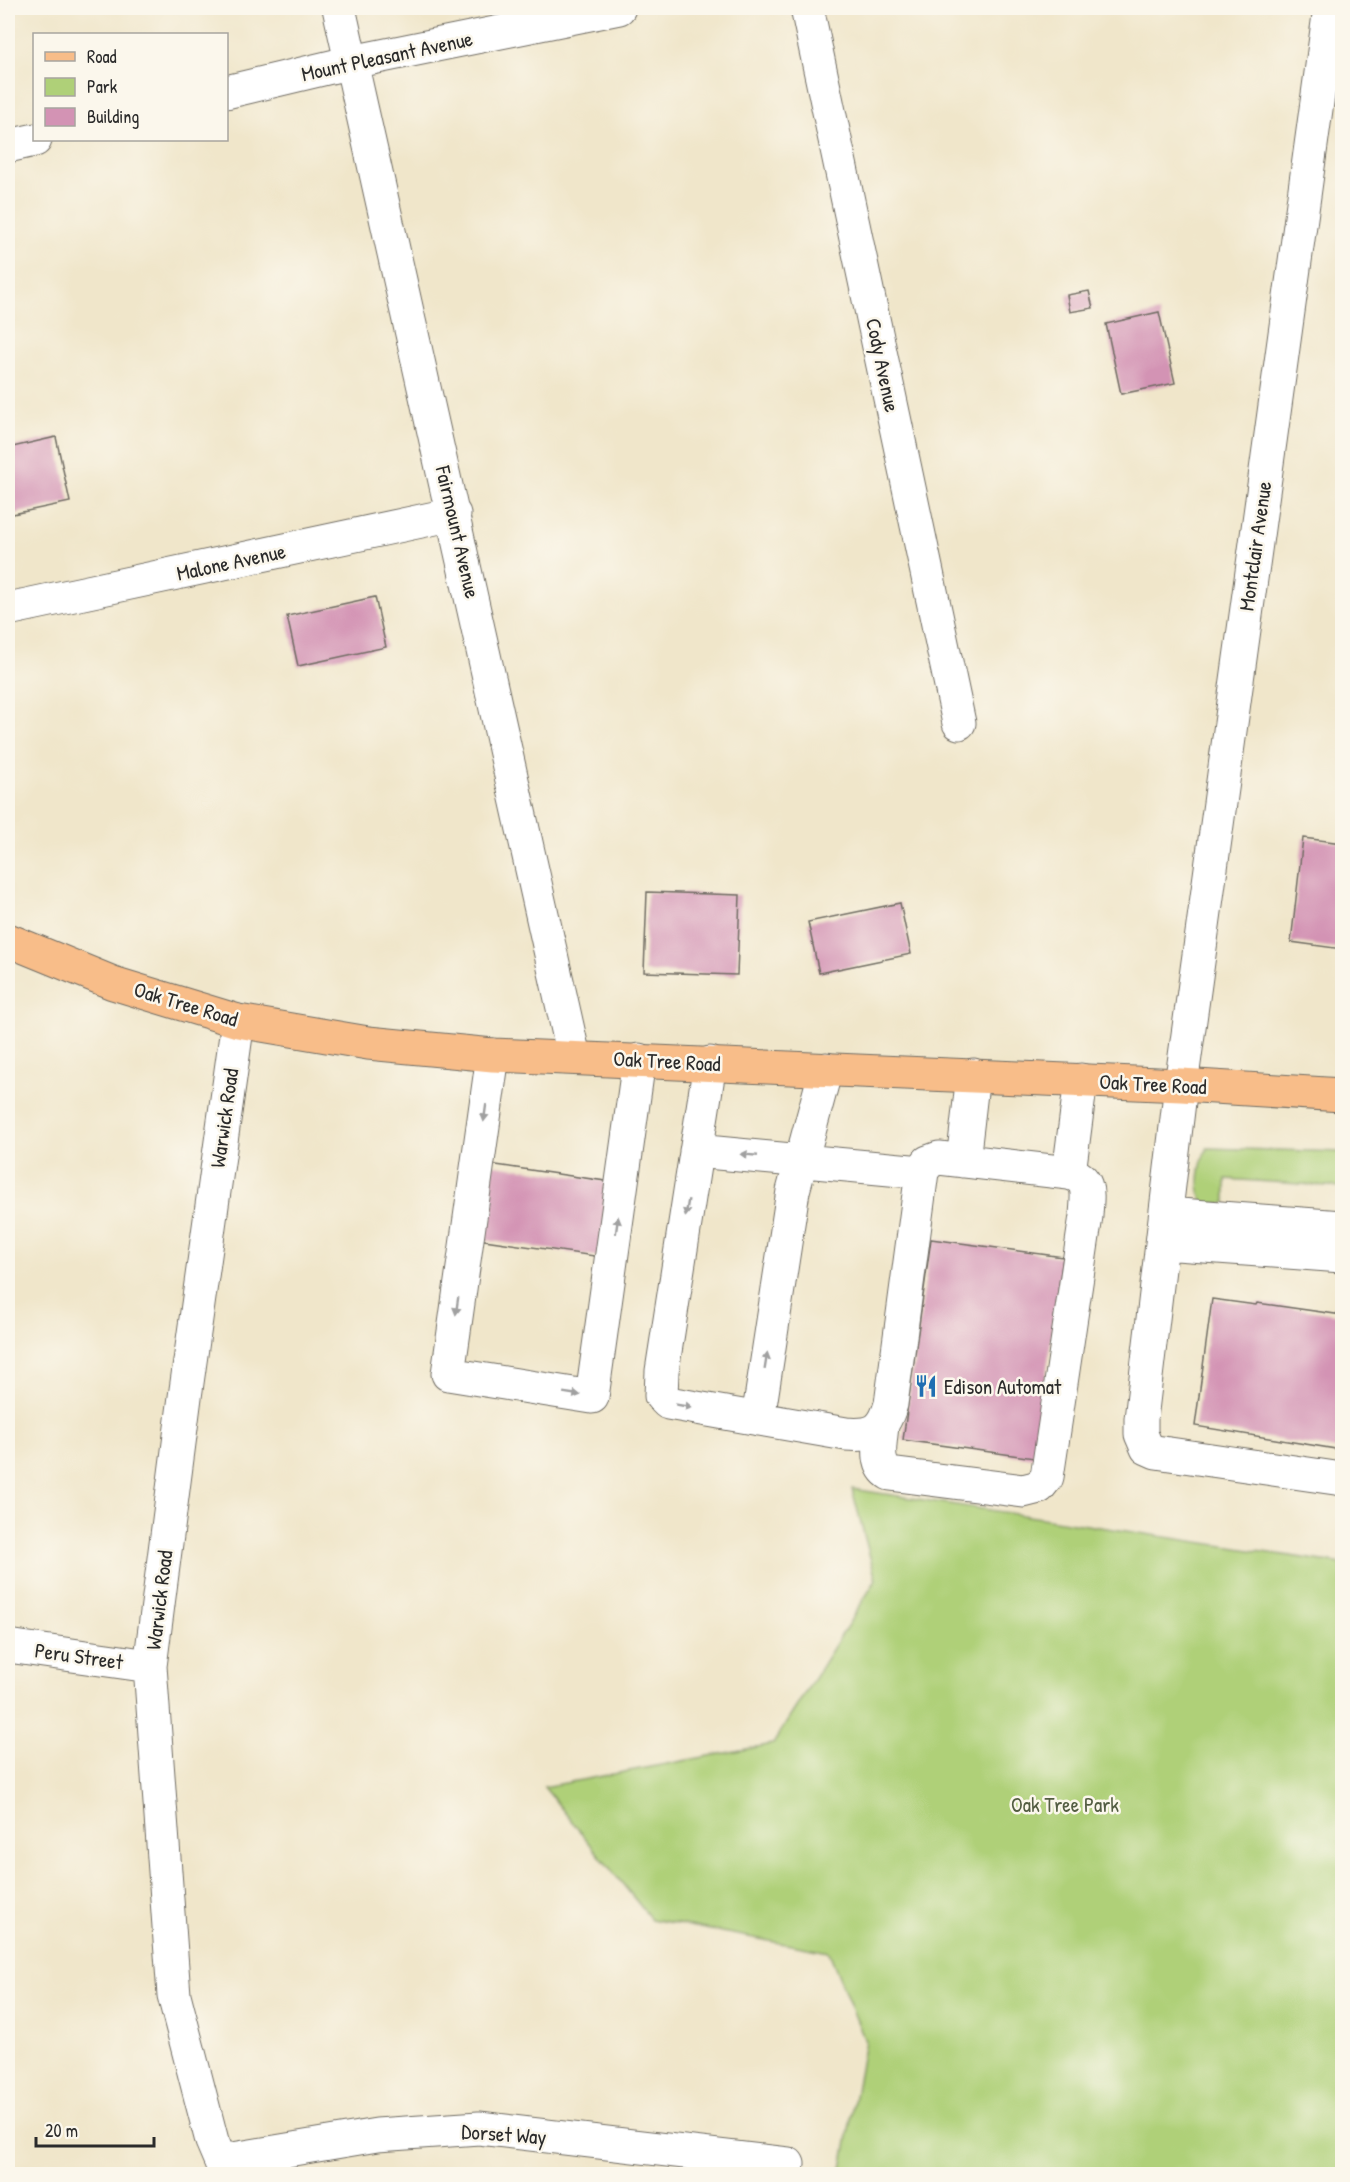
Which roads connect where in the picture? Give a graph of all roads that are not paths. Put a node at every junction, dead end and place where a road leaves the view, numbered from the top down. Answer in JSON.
{"nodes":[{"id":1,"x":339,"y":8,"type":"edge"},
{"id":2,"x":619,"y":8,"type":"edge"},
{"id":3,"x":807,"y":8,"type":"edge"},
{"id":4,"x":1330,"y":8,"type":"edge"},
{"id":5,"x":352,"y":62,"type":"junction"},
{"id":6,"x":228,"y":93,"type":"edge"},
{"id":7,"x":33,"y":140,"type":"edge"},
{"id":8,"x":8,"y":146,"type":"edge"},
{"id":9,"x":454,"y":514,"type":"junction"},
{"id":10,"x":8,"y":609,"type":"edge"},
{"id":11,"x":959,"y":723,"type":"dead end"},
{"id":12,"x":8,"y":939,"type":"edge"},
{"id":13,"x":238,"y":1021,"type":"junction"},
{"id":14,"x":494,"y":1055,"type":"junction"},
{"id":15,"x":574,"y":1057,"type":"junction"},
{"id":16,"x":639,"y":1060,"type":"junction"},
{"id":17,"x":710,"y":1063,"type":"junction"},
{"id":18,"x":826,"y":1069,"type":"junction"},
{"id":19,"x":973,"y":1075,"type":"junction"},
{"id":20,"x":1081,"y":1080,"type":"junction"},
{"id":21,"x":1181,"y":1084,"type":"junction"},
{"id":22,"x":1342,"y":1095,"type":"edge"},
{"id":23,"x":696,"y":1151,"type":"junction"},
{"id":24,"x":802,"y":1160,"type":"junction"},
{"id":25,"x":963,"y":1161,"type":"junction"},
{"id":26,"x":922,"y":1172,"type":"junction"},
{"id":27,"x":1069,"y":1173,"type":"junction"},
{"id":28,"x":1342,"y":1227,"type":"edge"},
{"id":29,"x":1165,"y":1228,"type":"junction"},
{"id":30,"x":1342,"y":1256,"type":"edge"},
{"id":31,"x":758,"y":1419,"type":"junction"},
{"id":32,"x":882,"y":1425,"type":"junction"},
{"id":33,"x":1342,"y":1479,"type":"edge"},
{"id":34,"x":8,"y":1646,"type":"edge"},
{"id":35,"x":150,"y":1666,"type":"junction"},
{"id":36,"x":788,"y":2164,"type":"dead end"},
{"id":37,"x":223,"y":2168,"type":"edge"}],
"edges":[{"from":1,"to":5,"type":"street","name":"Fairmount Avenue"},
{"from":2,"to":5,"type":"street","name":"Mount Pleasant Avenue"},
{"from":3,"to":11,"type":"street","name":"Cody Avenue"},
{"from":4,"to":21,"type":"street","name":"Montclair Avenue"},
{"from":5,"to":6,"type":"street","name":"Mount Pleasant Avenue"},
{"from":5,"to":9,"type":"street","name":"Fairmount Avenue"},
{"from":7,"to":8,"type":"street"},
{"from":9,"to":10,"type":"street","name":"Malone Avenue"},
{"from":9,"to":15,"type":"street","name":"Fairmount Avenue"},
{"from":12,"to":13,"type":"main road","name":"Oak Tree Road"},
{"from":13,"to":14,"type":"main road","name":"Oak Tree Road"},
{"from":13,"to":35,"type":"street","name":"Warwick Road"},
{"from":14,"to":15,"type":"main road","name":"Oak Tree Road"},
{"from":14,"to":16,"type":"street","one_way":true},
{"from":15,"to":16,"type":"main road","name":"Oak Tree Road"},
{"from":16,"to":17,"type":"main road","name":"Oak Tree Road"},
{"from":17,"to":18,"type":"main road","name":"Oak Tree Road"},
{"from":17,"to":23,"type":"street"},
{"from":18,"to":19,"type":"main road","name":"Oak Tree Road"},
{"from":18,"to":24,"type":"street"},
{"from":19,"to":20,"type":"main road","name":"Oak Tree Road"},
{"from":19,"to":25,"type":"street"},
{"from":20,"to":21,"type":"main road","name":"Oak Tree Road"},
{"from":20,"to":27,"type":"street"},
{"from":21,"to":22,"type":"main road","name":"Oak Tree Road"},
{"from":21,"to":29,"type":"street","name":"Montclair Avenue"},
{"from":24,"to":23,"type":"street","one_way":true},
{"from":23,"to":31,"type":"street","one_way":true},
{"from":24,"to":26,"type":"street"},
{"from":31,"to":24,"type":"street","one_way":true},
{"from":25,"to":26,"type":"street"},
{"from":25,"to":27,"type":"street"},
{"from":26,"to":32,"type":"street"},
{"from":27,"to":32,"type":"street"},
{"from":28,"to":29,"type":"street"},
{"from":29,"to":30,"type":"street"},
{"from":29,"to":33,"type":"street","name":"Montclair Avenue"},
{"from":31,"to":32,"type":"street"},
{"from":34,"to":35,"type":"street","name":"Peru Street"},
{"from":35,"to":37,"type":"street","name":"Warwick Road"},
{"from":36,"to":37,"type":"street","name":"Dorset Way"}]}
